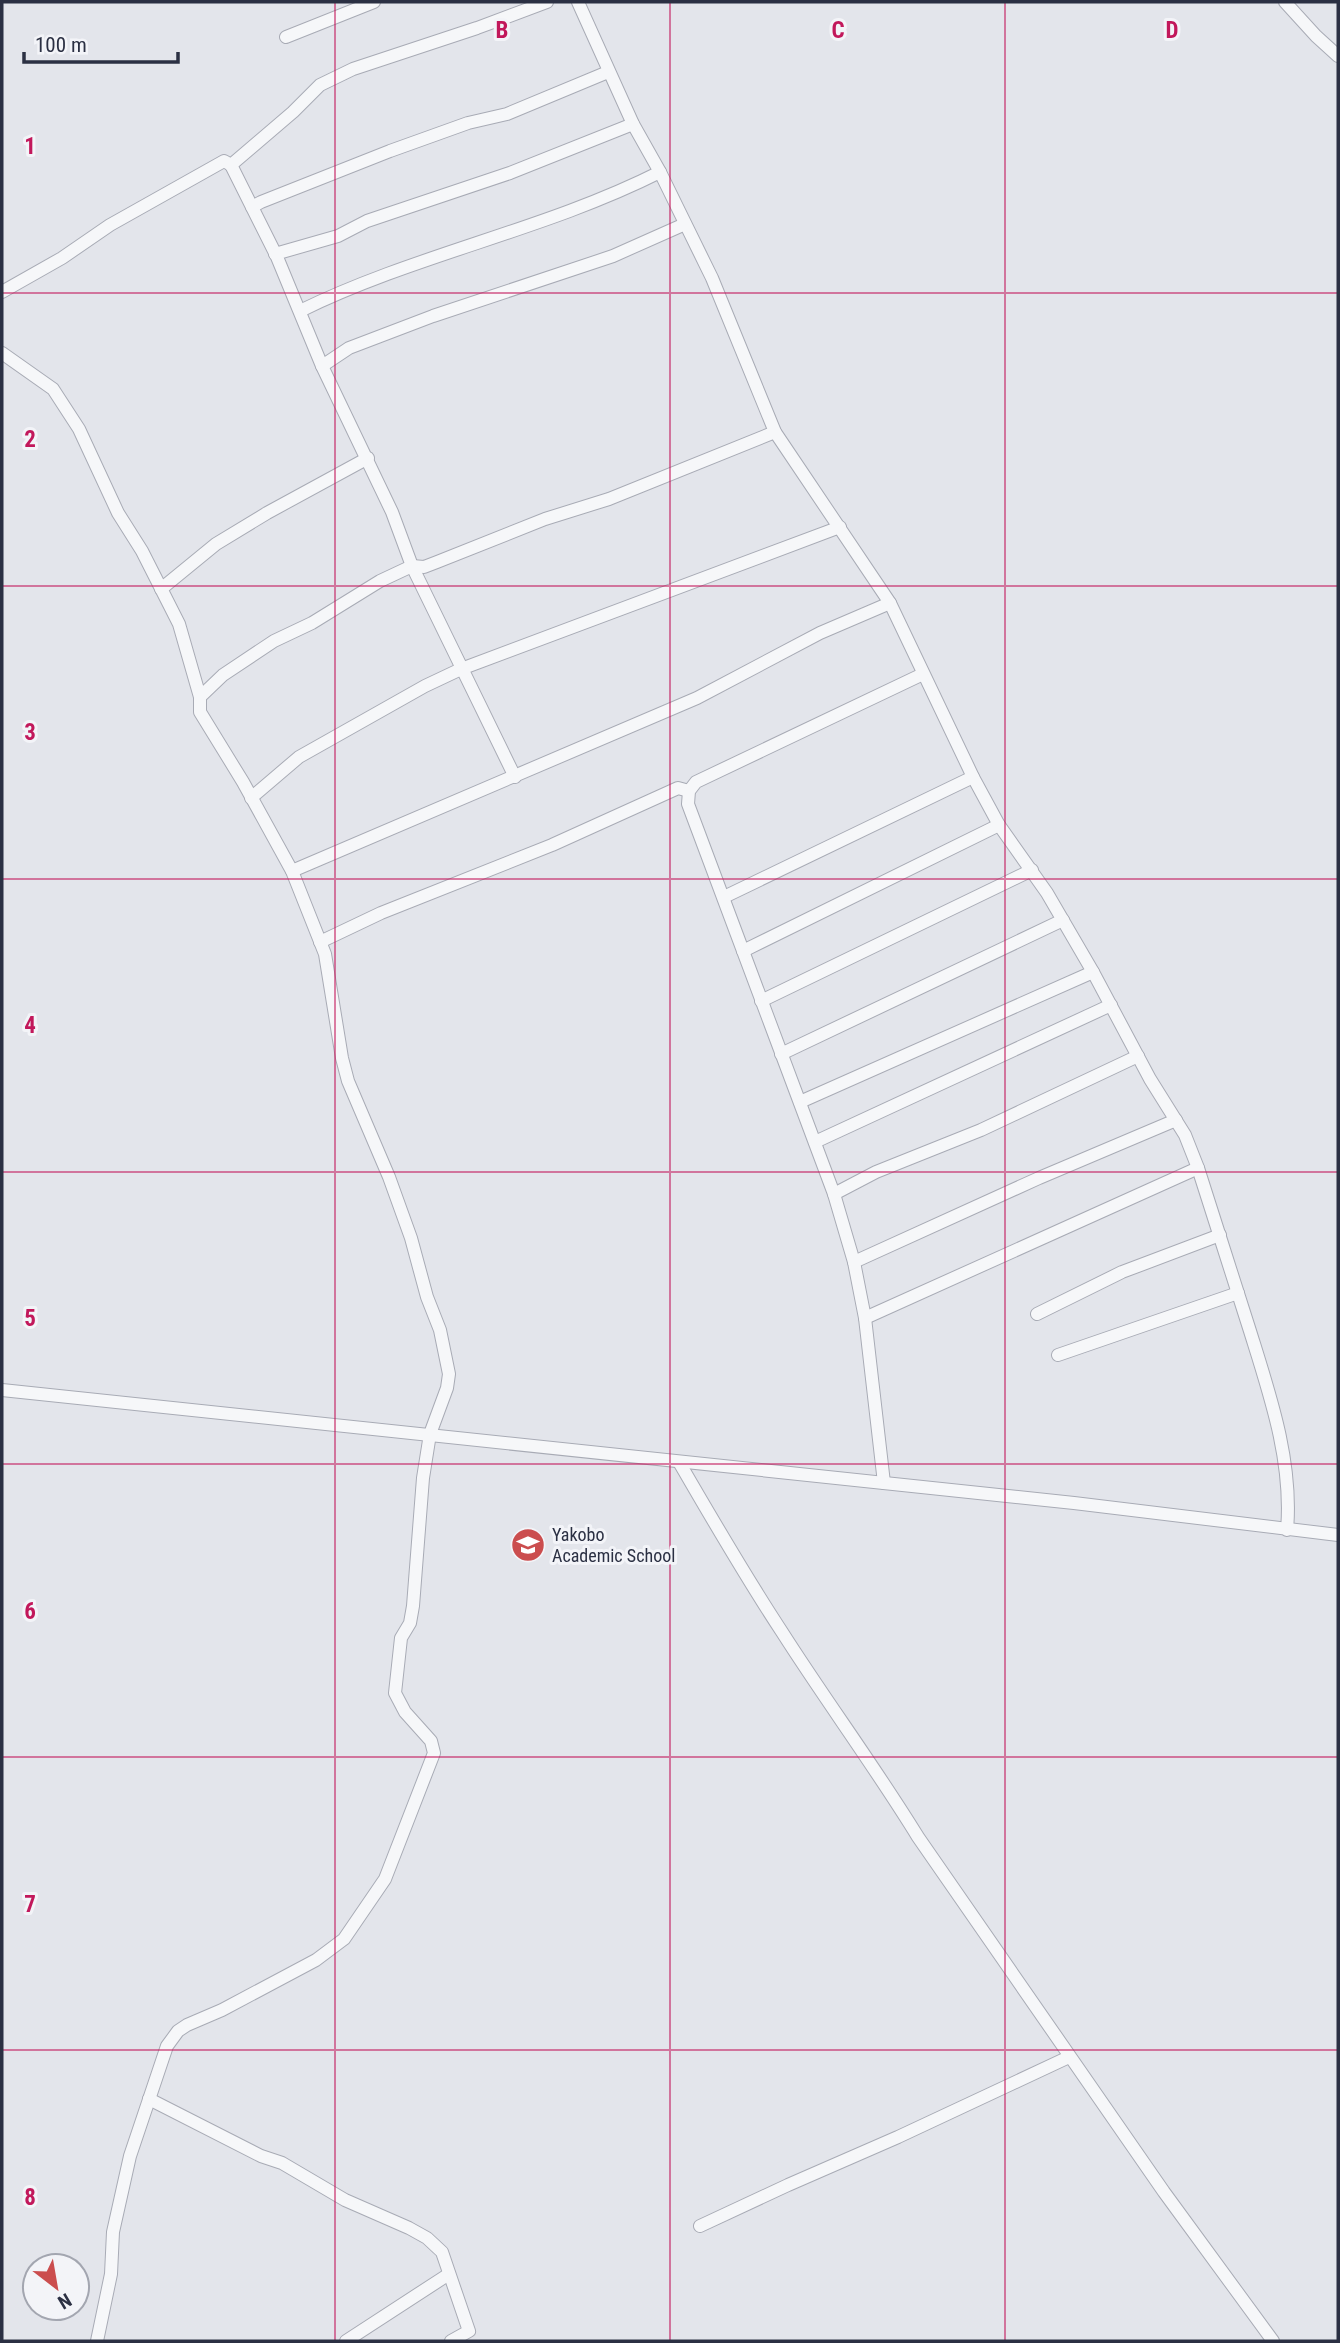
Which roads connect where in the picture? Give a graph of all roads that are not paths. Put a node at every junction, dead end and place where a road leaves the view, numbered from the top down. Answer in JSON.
{"nodes":[{"id":1,"x":374,"y":2,"type":"edge"},
{"id":2,"x":547,"y":2,"type":"edge"},
{"id":3,"x":578,"y":2,"type":"edge"},
{"id":4,"x":1285,"y":2,"type":"edge"},
{"id":5,"x":286,"y":37,"type":"dead end"},
{"id":6,"x":1338,"y":56,"type":"edge"},
{"id":7,"x":608,"y":72,"type":"junction"},
{"id":8,"x":633,"y":124,"type":"junction"},
{"id":9,"x":231,"y":165,"type":"junction"},
{"id":10,"x":660,"y":172,"type":"junction"},
{"id":11,"x":252,"y":207,"type":"junction"},
{"id":12,"x":685,"y":224,"type":"junction"},
{"id":13,"x":275,"y":254,"type":"junction"},
{"id":14,"x":2,"y":292,"type":"edge"},
{"id":15,"x":300,"y":311,"type":"junction"},
{"id":16,"x":2,"y":353,"type":"edge"},
{"id":17,"x":322,"y":366,"type":"junction"},
{"id":18,"x":775,"y":432,"type":"junction"},
{"id":19,"x":368,"y":458,"type":"junction"},
{"id":20,"x":840,"y":527,"type":"junction"},
{"id":21,"x":412,"y":566,"type":"junction"},
{"id":22,"x":161,"y":589,"type":"junction"},
{"id":23,"x":890,"y":603,"type":"junction"},
{"id":24,"x":461,"y":669,"type":"junction"},
{"id":25,"x":923,"y":674,"type":"junction"},
{"id":26,"x":200,"y":697,"type":"junction"},
{"id":27,"x":515,"y":777,"type":"junction"},
{"id":28,"x":973,"y":778,"type":"junction"},
{"id":29,"x":689,"y":791,"type":"junction"},
{"id":30,"x":251,"y":798,"type":"junction"},
{"id":31,"x":999,"y":825,"type":"junction"},
{"id":32,"x":1032,"y":870,"type":"junction"},
{"id":33,"x":292,"y":871,"type":"junction"},
{"id":34,"x":724,"y":897,"type":"junction"},
{"id":35,"x":1063,"y":920,"type":"junction"},
{"id":36,"x":320,"y":942,"type":"junction"},
{"id":37,"x":743,"y":951,"type":"junction"},
{"id":38,"x":1093,"y":972,"type":"junction"},
{"id":39,"x":761,"y":1000,"type":"junction"},
{"id":40,"x":1111,"y":1005,"type":"junction"},
{"id":41,"x":781,"y":1054,"type":"junction"},
{"id":42,"x":1138,"y":1056,"type":"junction"},
{"id":43,"x":800,"y":1102,"type":"junction"},
{"id":44,"x":1176,"y":1120,"type":"junction"},
{"id":45,"x":815,"y":1142,"type":"junction"},
{"id":46,"x":1198,"y":1168,"type":"junction"},
{"id":47,"x":834,"y":1194,"type":"junction"},
{"id":48,"x":1220,"y":1235,"type":"junction"},
{"id":49,"x":854,"y":1262,"type":"junction"},
{"id":50,"x":1238,"y":1293,"type":"junction"},
{"id":51,"x":1037,"y":1314,"type":"dead end"},
{"id":52,"x":866,"y":1318,"type":"junction"},
{"id":53,"x":1058,"y":1355,"type":"dead end"},
{"id":54,"x":2,"y":1390,"type":"edge"},
{"id":55,"x":430,"y":1434,"type":"junction"},
{"id":56,"x":679,"y":1462,"type":"junction"},
{"id":57,"x":884,"y":1483,"type":"junction"},
{"id":58,"x":1287,"y":1530,"type":"junction"},
{"id":59,"x":1338,"y":1535,"type":"edge"},
{"id":60,"x":1069,"y":2057,"type":"junction"},
{"id":61,"x":149,"y":2099,"type":"junction"},
{"id":62,"x":700,"y":2226,"type":"dead end"},
{"id":63,"x":449,"y":2274,"type":"junction"},
{"id":64,"x":97,"y":2341,"type":"edge"},
{"id":65,"x":345,"y":2341,"type":"edge"},
{"id":66,"x":452,"y":2341,"type":"edge"},
{"id":67,"x":1273,"y":2341,"type":"edge"}],
"edges":[{"from":1,"to":5,"type":"street"},
{"from":2,"to":9,"type":"street"},
{"from":3,"to":7,"type":"street"},
{"from":4,"to":6,"type":"street"},
{"from":7,"to":8,"type":"street"},
{"from":7,"to":11,"type":"street"},
{"from":8,"to":10,"type":"street"},
{"from":8,"to":13,"type":"street"},
{"from":9,"to":11,"type":"street"},
{"from":9,"to":14,"type":"street"},
{"from":10,"to":12,"type":"street"},
{"from":10,"to":15,"type":"street"},
{"from":11,"to":13,"type":"street"},
{"from":12,"to":17,"type":"street"},
{"from":12,"to":18,"type":"street"},
{"from":13,"to":15,"type":"street"},
{"from":15,"to":17,"type":"street"},
{"from":16,"to":22,"type":"street"},
{"from":17,"to":19,"type":"street"},
{"from":18,"to":20,"type":"street"},
{"from":18,"to":21,"type":"street"},
{"from":19,"to":21,"type":"street"},
{"from":19,"to":22,"type":"street"},
{"from":20,"to":23,"type":"street"},
{"from":20,"to":24,"type":"street"},
{"from":21,"to":24,"type":"street"},
{"from":21,"to":26,"type":"street"},
{"from":22,"to":26,"type":"street"},
{"from":23,"to":25,"type":"street"},
{"from":23,"to":27,"type":"street"},
{"from":24,"to":27,"type":"street"},
{"from":24,"to":30,"type":"street"},
{"from":25,"to":28,"type":"street"},
{"from":25,"to":29,"type":"street"},
{"from":26,"to":30,"type":"street"},
{"from":27,"to":33,"type":"street"},
{"from":28,"to":31,"type":"street"},
{"from":28,"to":34,"type":"street"},
{"from":29,"to":34,"type":"street"},
{"from":29,"to":36,"type":"street"},
{"from":30,"to":33,"type":"street"},
{"from":31,"to":32,"type":"street"},
{"from":31,"to":37,"type":"street"},
{"from":32,"to":35,"type":"street"},
{"from":32,"to":39,"type":"street"},
{"from":33,"to":36,"type":"street"},
{"from":34,"to":37,"type":"street"},
{"from":35,"to":38,"type":"street"},
{"from":35,"to":41,"type":"street"},
{"from":36,"to":55,"type":"street"},
{"from":37,"to":39,"type":"street"},
{"from":38,"to":40,"type":"street"},
{"from":38,"to":43,"type":"street"},
{"from":39,"to":41,"type":"street"},
{"from":40,"to":42,"type":"street"},
{"from":40,"to":45,"type":"street"},
{"from":41,"to":43,"type":"street"},
{"from":42,"to":44,"type":"street"},
{"from":42,"to":47,"type":"street"},
{"from":43,"to":45,"type":"street"},
{"from":44,"to":46,"type":"street"},
{"from":44,"to":49,"type":"street"},
{"from":45,"to":47,"type":"street"},
{"from":46,"to":48,"type":"street"},
{"from":46,"to":52,"type":"street"},
{"from":47,"to":49,"type":"street"},
{"from":48,"to":50,"type":"street"},
{"from":48,"to":51,"type":"street"},
{"from":49,"to":52,"type":"street"},
{"from":50,"to":53,"type":"street"},
{"from":50,"to":58,"type":"street"},
{"from":52,"to":57,"type":"street"},
{"from":54,"to":55,"type":"street"},
{"from":55,"to":56,"type":"street"},
{"from":55,"to":61,"type":"street"},
{"from":56,"to":57,"type":"street"},
{"from":56,"to":60,"type":"street"},
{"from":57,"to":58,"type":"street"},
{"from":58,"to":59,"type":"street"},
{"from":60,"to":62,"type":"street"},
{"from":60,"to":67,"type":"street"},
{"from":61,"to":63,"type":"street"},
{"from":61,"to":64,"type":"street"},
{"from":63,"to":65,"type":"street"},
{"from":63,"to":66,"type":"street"}]}
